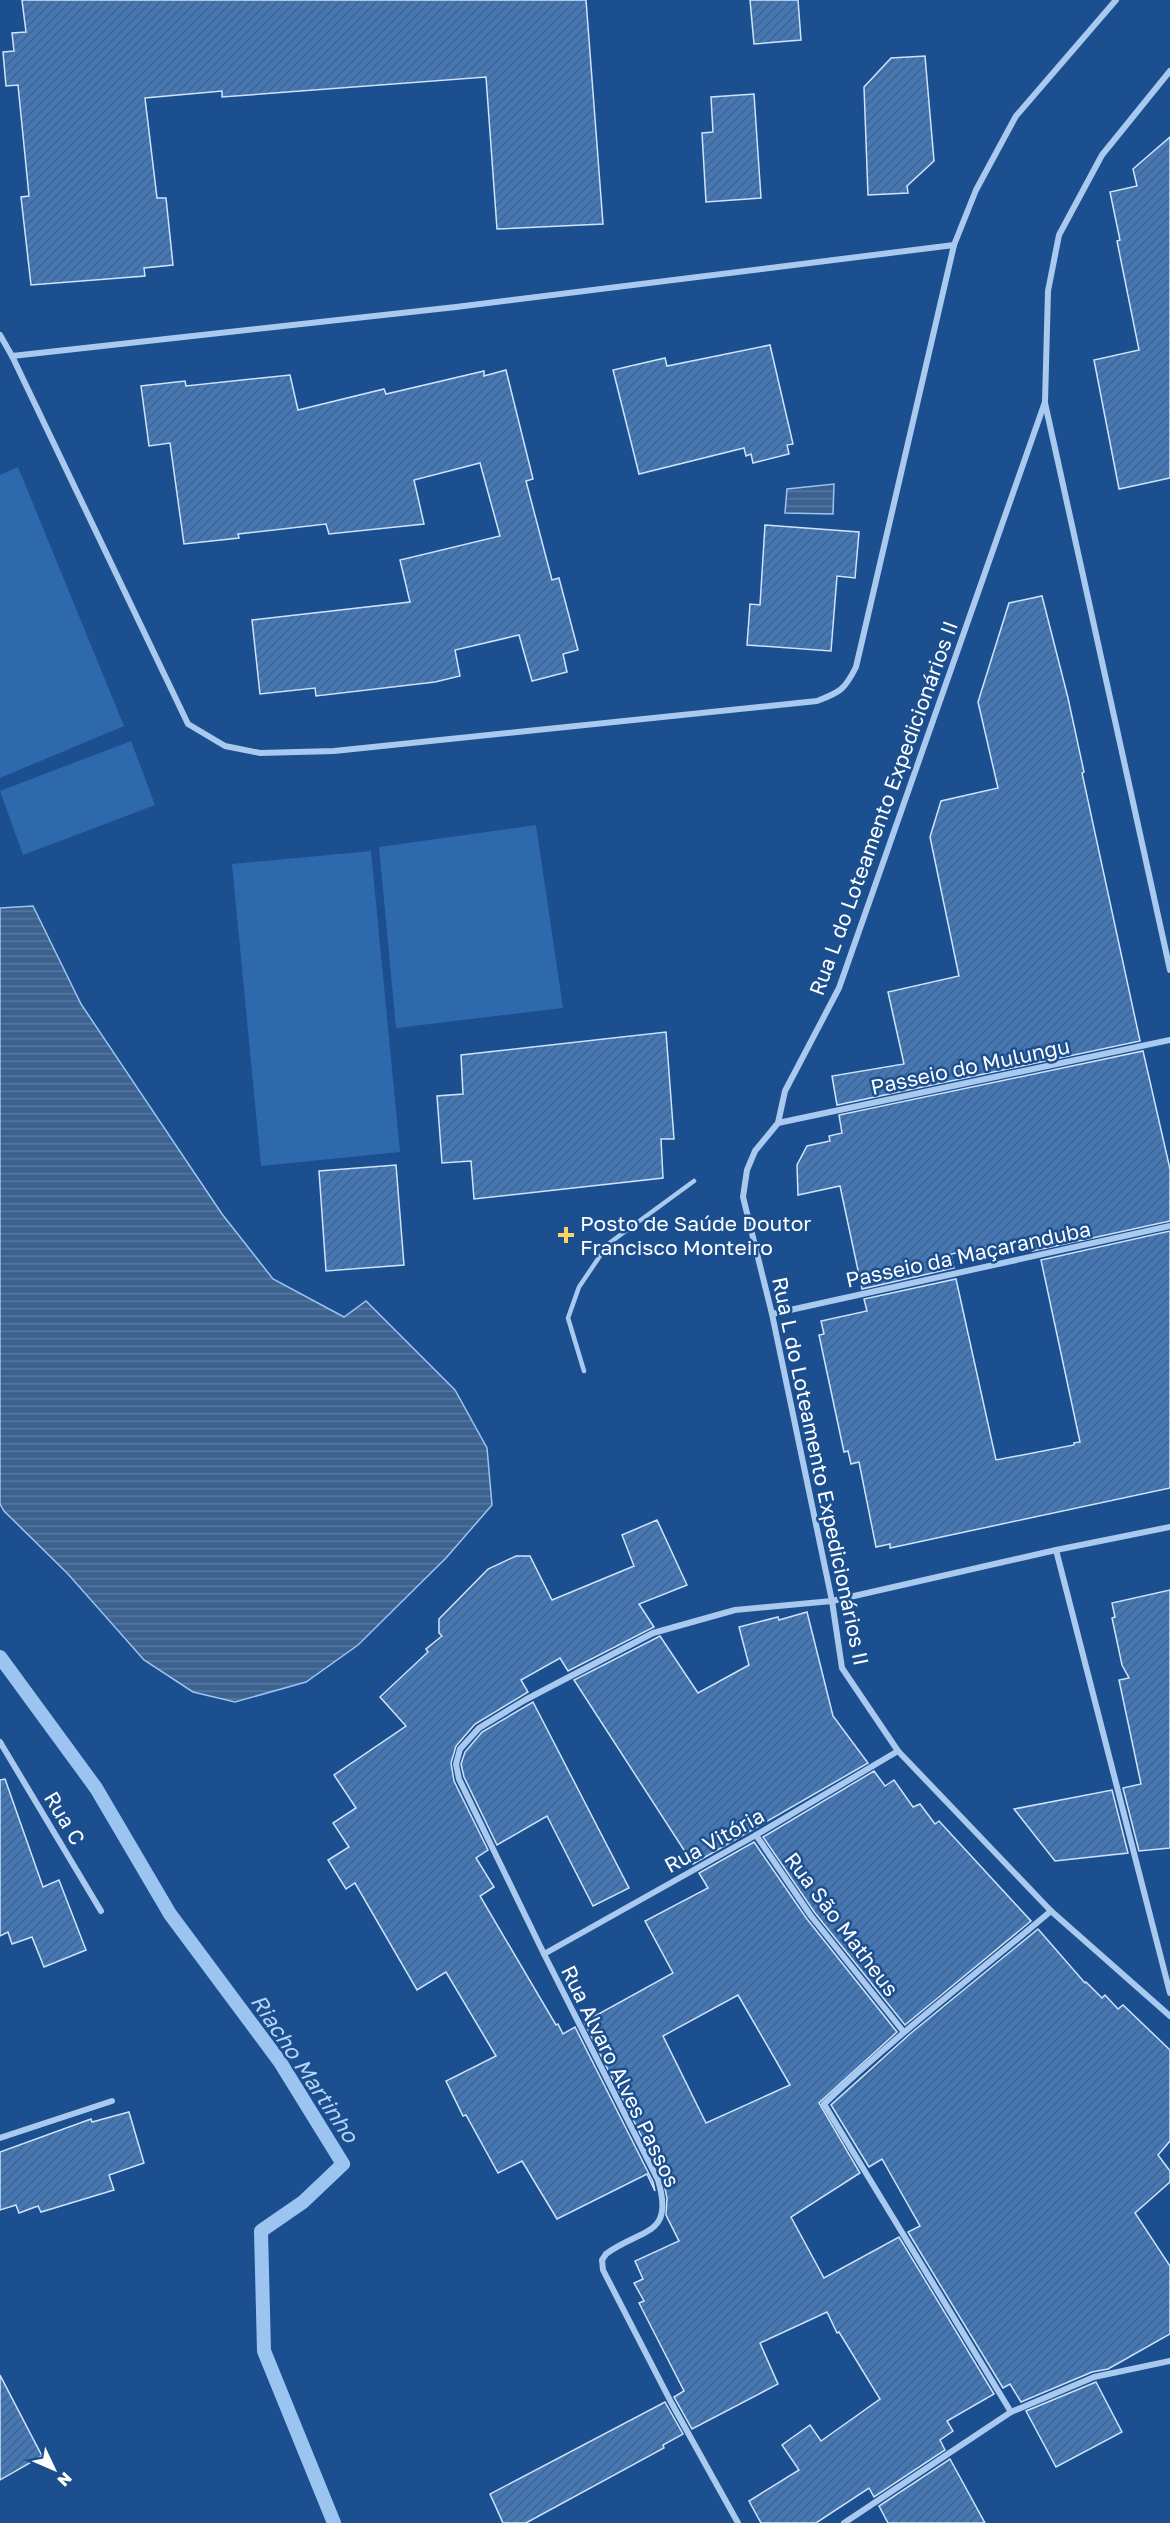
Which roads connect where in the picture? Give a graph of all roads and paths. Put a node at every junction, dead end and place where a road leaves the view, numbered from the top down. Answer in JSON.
{"nodes":[{"id":1,"x":1116,"y":0,"type":"edge"},
{"id":2,"x":1170,"y":71,"type":"edge"},
{"id":3,"x":954,"y":245,"type":"junction"},
{"id":4,"x":0,"y":334,"type":"edge"},
{"id":5,"x":12,"y":356,"type":"junction"},
{"id":6,"x":1045,"y":402,"type":"junction"},
{"id":7,"x":1170,"y":970,"type":"edge"},
{"id":8,"x":1170,"y":1040,"type":"edge"},
{"id":9,"x":778,"y":1124,"type":"junction"},
{"id":10,"x":694,"y":1181,"type":"dead end"},
{"id":11,"x":1170,"y":1226,"type":"edge"},
{"id":12,"x":772,"y":1314,"type":"junction"},
{"id":13,"x":584,"y":1371,"type":"dead end"},
{"id":14,"x":1170,"y":1527,"type":"edge"},
{"id":15,"x":1056,"y":1550,"type":"junction"},
{"id":16,"x":832,"y":1601,"type":"junction"},
{"id":17,"x":0,"y":1742,"type":"edge"},
{"id":18,"x":898,"y":1751,"type":"junction"},
{"id":19,"x":756,"y":1836,"type":"junction"},
{"id":20,"x":101,"y":1911,"type":"dead end"},
{"id":21,"x":1051,"y":1911,"type":"junction"},
{"id":22,"x":544,"y":1954,"type":"junction"},
{"id":23,"x":1170,"y":1993,"type":"edge"},
{"id":24,"x":1170,"y":2016,"type":"edge"},
{"id":25,"x":903,"y":2031,"type":"junction"},
{"id":26,"x":112,"y":2102,"type":"dead end"},
{"id":27,"x":0,"y":2138,"type":"edge"},
{"id":28,"x":1170,"y":2361,"type":"edge"},
{"id":29,"x":1011,"y":2412,"type":"junction"},
{"id":30,"x":738,"y":2523,"type":"edge"},
{"id":31,"x":844,"y":2523,"type":"edge"}],
"edges":[{"from":1,"to":3,"type":"street"},
{"from":2,"to":6,"type":"street","name":"Rua L do Loteamento Expedicionários II"},
{"from":3,"to":5,"type":"street"},
{"from":3,"to":5,"type":"street"},
{"from":4,"to":5,"type":"street"},
{"from":6,"to":7,"type":"street"},
{"from":6,"to":9,"type":"street","name":"Rua L do Loteamento Expedicionários II"},
{"from":8,"to":9,"type":"street","name":"Passeio do Mulungu"},
{"from":9,"to":12,"type":"street","name":"Rua L do Loteamento Expedicionários II"},
{"from":10,"to":13,"type":"lane"},
{"from":11,"to":12,"type":"street","name":"Passeio da Maçaranduba"},
{"from":12,"to":16,"type":"street","name":"Rua L do Loteamento Expedicionários II"},
{"from":14,"to":15,"type":"street"},
{"from":15,"to":16,"type":"street"},
{"from":15,"to":23,"type":"street"},
{"from":16,"to":18,"type":"street","name":"Rua L do Loteamento Expedicionários II"},
{"from":16,"to":22,"type":"street","name":"Rua Alvaro Alves Passos"},
{"from":17,"to":20,"type":"street","name":"Rua C"},
{"from":18,"to":19,"type":"street","name":"Rua Vitória"},
{"from":18,"to":21,"type":"street","name":"Rua L do Loteamento Expedicionários II"},
{"from":19,"to":22,"type":"street","name":"Rua Vitória"},
{"from":19,"to":25,"type":"street","name":"Rua São Matheus"},
{"from":21,"to":24,"type":"street","name":"Rua L do Loteamento Expedicionários II"},
{"from":21,"to":25,"type":"street"},
{"from":22,"to":30,"type":"street","name":"Rua Alvaro Alves Passos"},
{"from":25,"to":29,"type":"street"},
{"from":26,"to":27,"type":"street"},
{"from":28,"to":29,"type":"street"},
{"from":29,"to":31,"type":"street"}]}
